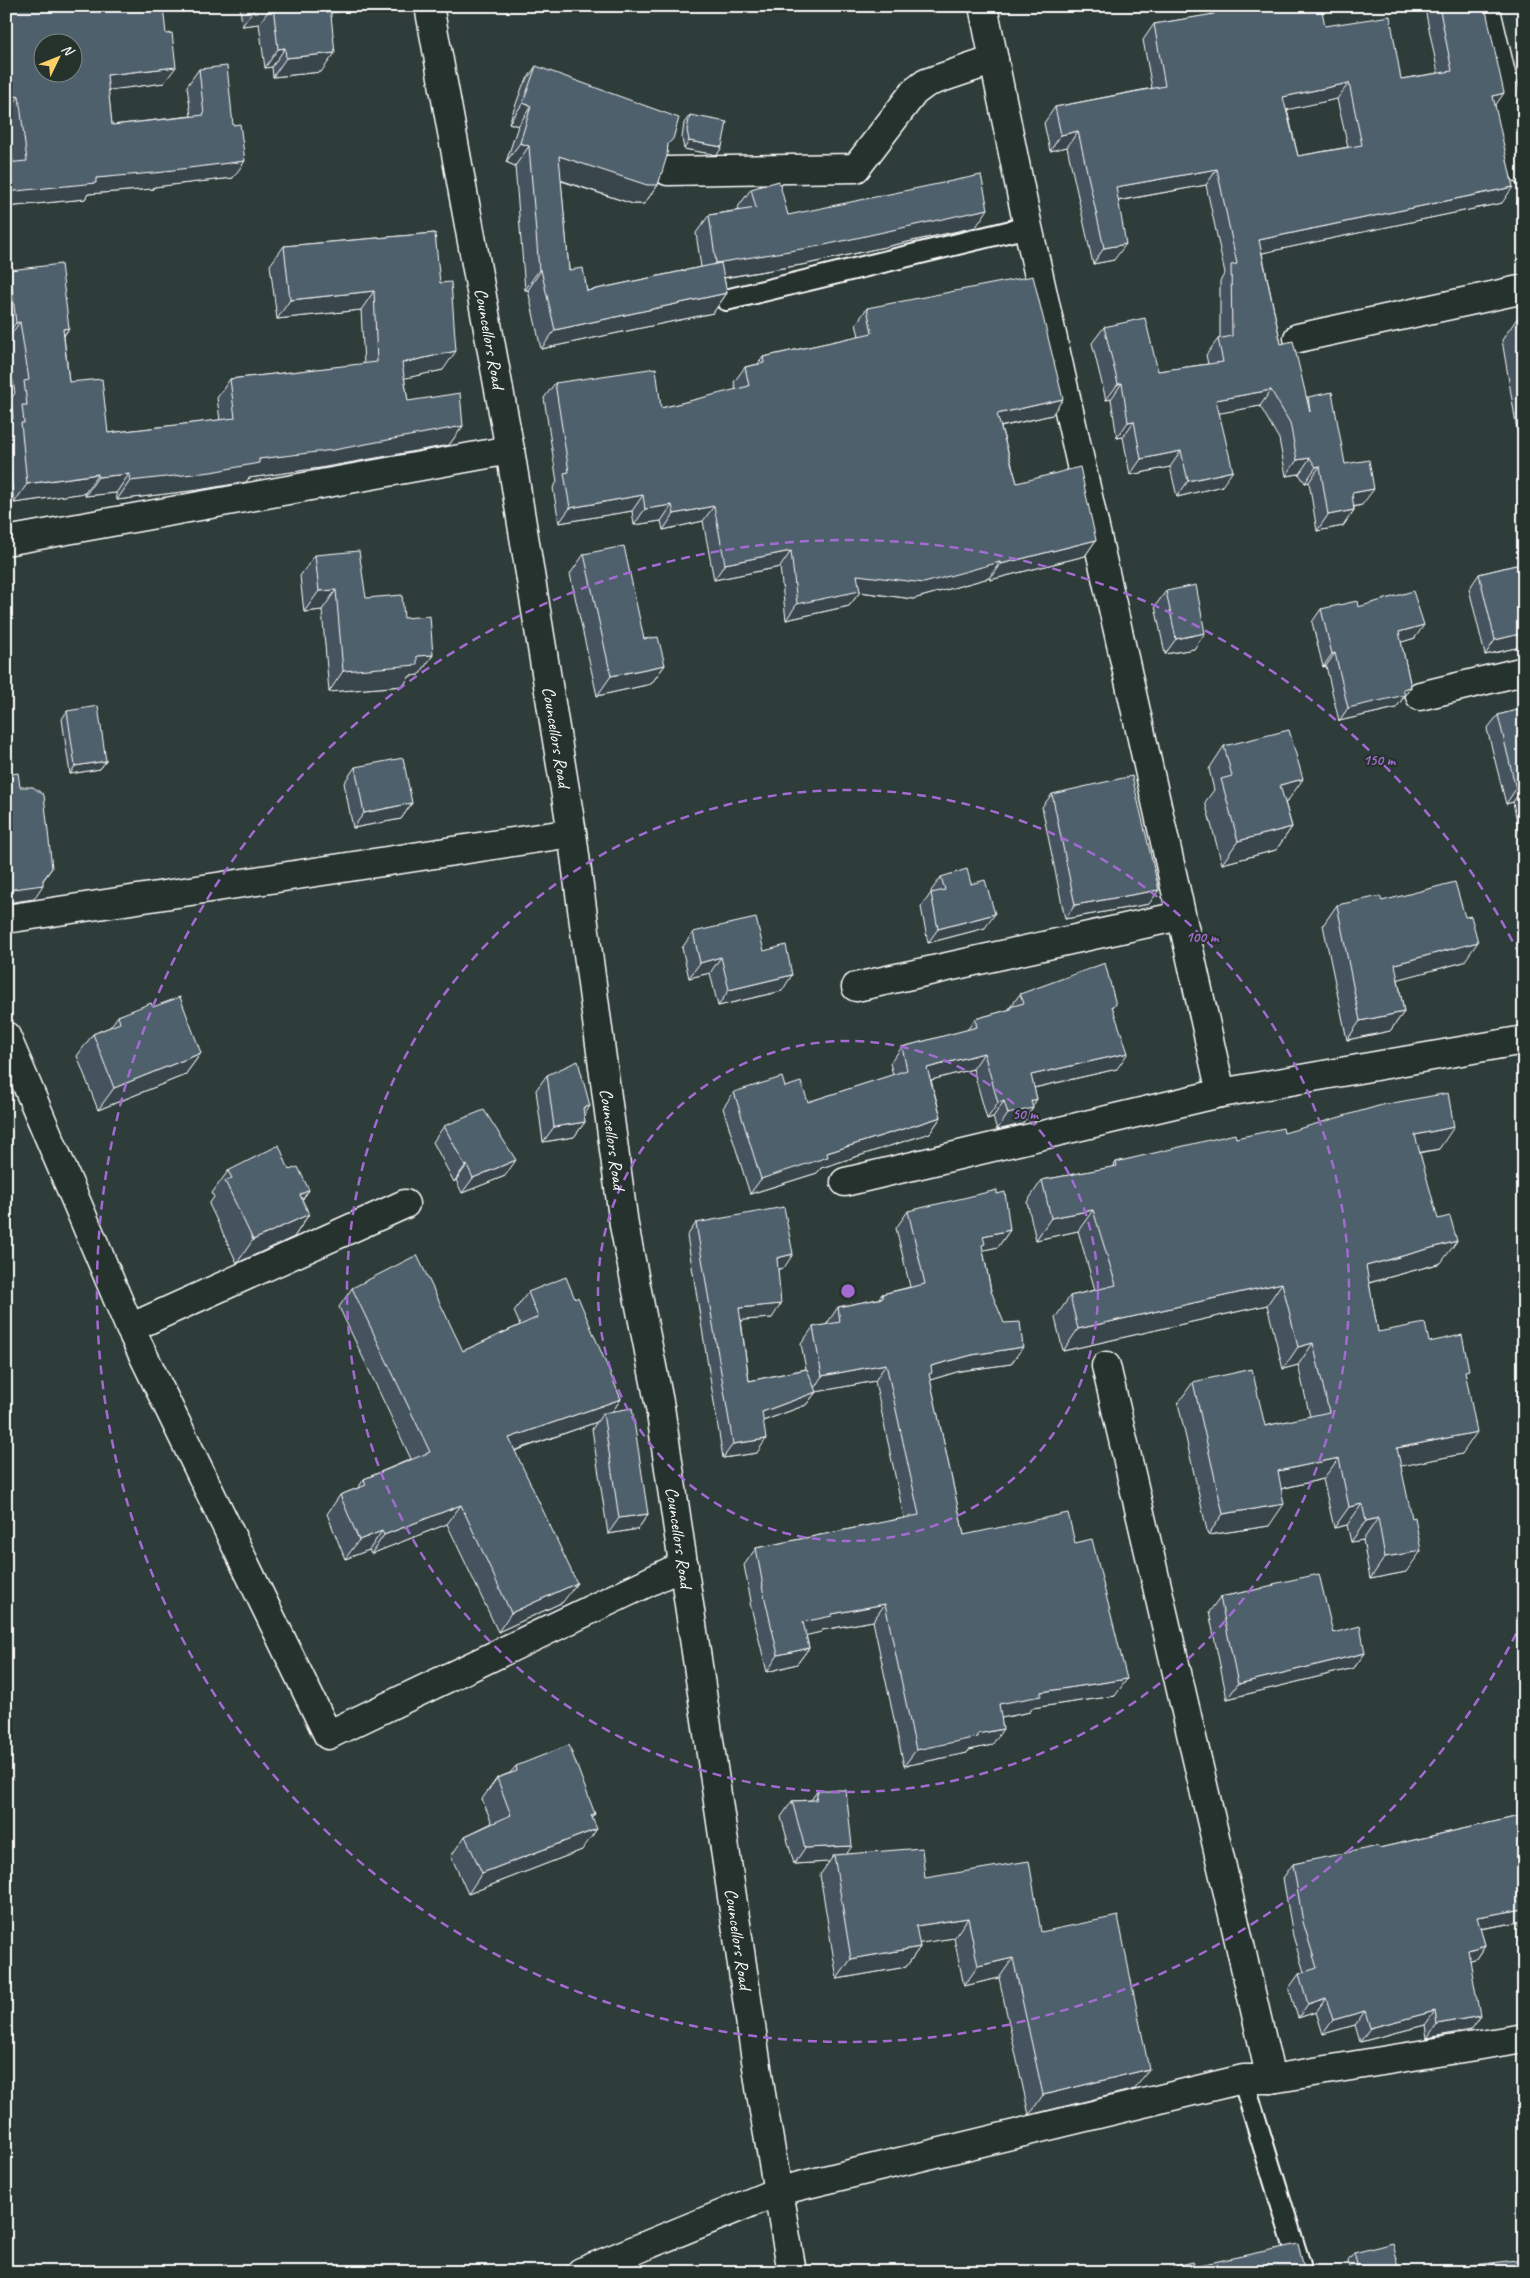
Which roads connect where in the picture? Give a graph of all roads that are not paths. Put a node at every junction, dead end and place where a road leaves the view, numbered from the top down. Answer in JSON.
{"nodes":[{"id":1,"x":429,"y":6,"type":"edge"},
{"id":2,"x":1485,"y":6,"type":"edge"},
{"id":3,"x":991,"y":8,"type":"edge"},
{"id":4,"x":994,"y":60,"type":"junction"},
{"id":5,"x":668,"y":171,"type":"edge"},
{"id":6,"x":1524,"y":171,"type":"edge"},
{"id":7,"x":1028,"y":227,"type":"junction"},
{"id":8,"x":1524,"y":289,"type":"edge"},
{"id":9,"x":726,"y":300,"type":"edge"},
{"id":10,"x":1298,"y":338,"type":"dead end"},
{"id":11,"x":510,"y":450,"type":"junction"},
{"id":12,"x":6,"y":540,"type":"edge"},
{"id":13,"x":1524,"y":671,"type":"edge"},
{"id":14,"x":1420,"y":696,"type":"dead end"},
{"id":15,"x":572,"y":833,"type":"junction"},
{"id":16,"x":1180,"y":916,"type":"junction"},
{"id":17,"x":6,"y":919,"type":"edge"},
{"id":18,"x":856,"y":988,"type":"dead end"},
{"id":19,"x":6,"y":1036,"type":"edge"},
{"id":20,"x":1524,"y":1042,"type":"edge"},
{"id":21,"x":1221,"y":1093,"type":"junction"},
{"id":22,"x":845,"y":1182,"type":"dead end"},
{"id":23,"x":405,"y":1204,"type":"dead end"},
{"id":24,"x":130,"y":1328,"type":"junction"},
{"id":25,"x":1106,"y":1366,"type":"dead end"},
{"id":26,"x":684,"y":1565,"type":"junction"},
{"id":27,"x":1524,"y":2038,"type":"edge"},
{"id":28,"x":1242,"y":2079,"type":"junction"},
{"id":29,"x":1271,"y":2080,"type":"junction"},
{"id":30,"x":779,"y":2191,"type":"junction"},
{"id":31,"x":1300,"y":2265,"type":"edge"},
{"id":32,"x":581,"y":2272,"type":"edge"},
{"id":33,"x":792,"y":2272,"type":"edge"}],
"edges":[{"from":1,"to":11,"type":"street","name":"Councellors Road"},
{"from":2,"to":6,"type":"street"},
{"from":3,"to":4,"type":"street"},
{"from":4,"to":5,"type":"street"},
{"from":4,"to":7,"type":"street"},
{"from":7,"to":9,"type":"lane"},
{"from":7,"to":16,"type":"street"},
{"from":8,"to":10,"type":"street"},
{"from":11,"to":12,"type":"street"},
{"from":11,"to":15,"type":"street","name":"Councellors Road"},
{"from":13,"to":14,"type":"street"},
{"from":15,"to":17,"type":"street"},
{"from":15,"to":26,"type":"street","name":"Councellors Road"},
{"from":16,"to":18,"type":"street"},
{"from":16,"to":21,"type":"street"},
{"from":19,"to":24,"type":"street"},
{"from":20,"to":21,"type":"street"},
{"from":21,"to":22,"type":"street"},
{"from":23,"to":24,"type":"street"},
{"from":24,"to":26,"type":"street"},
{"from":25,"to":29,"type":"street"},
{"from":26,"to":30,"type":"street","name":"Councellors Road"},
{"from":27,"to":29,"type":"street"},
{"from":28,"to":29,"type":"street"},
{"from":28,"to":30,"type":"street"},
{"from":28,"to":31,"type":"lane"},
{"from":30,"to":32,"type":"street"},
{"from":30,"to":33,"type":"street","name":"Councellors Road"}]}
